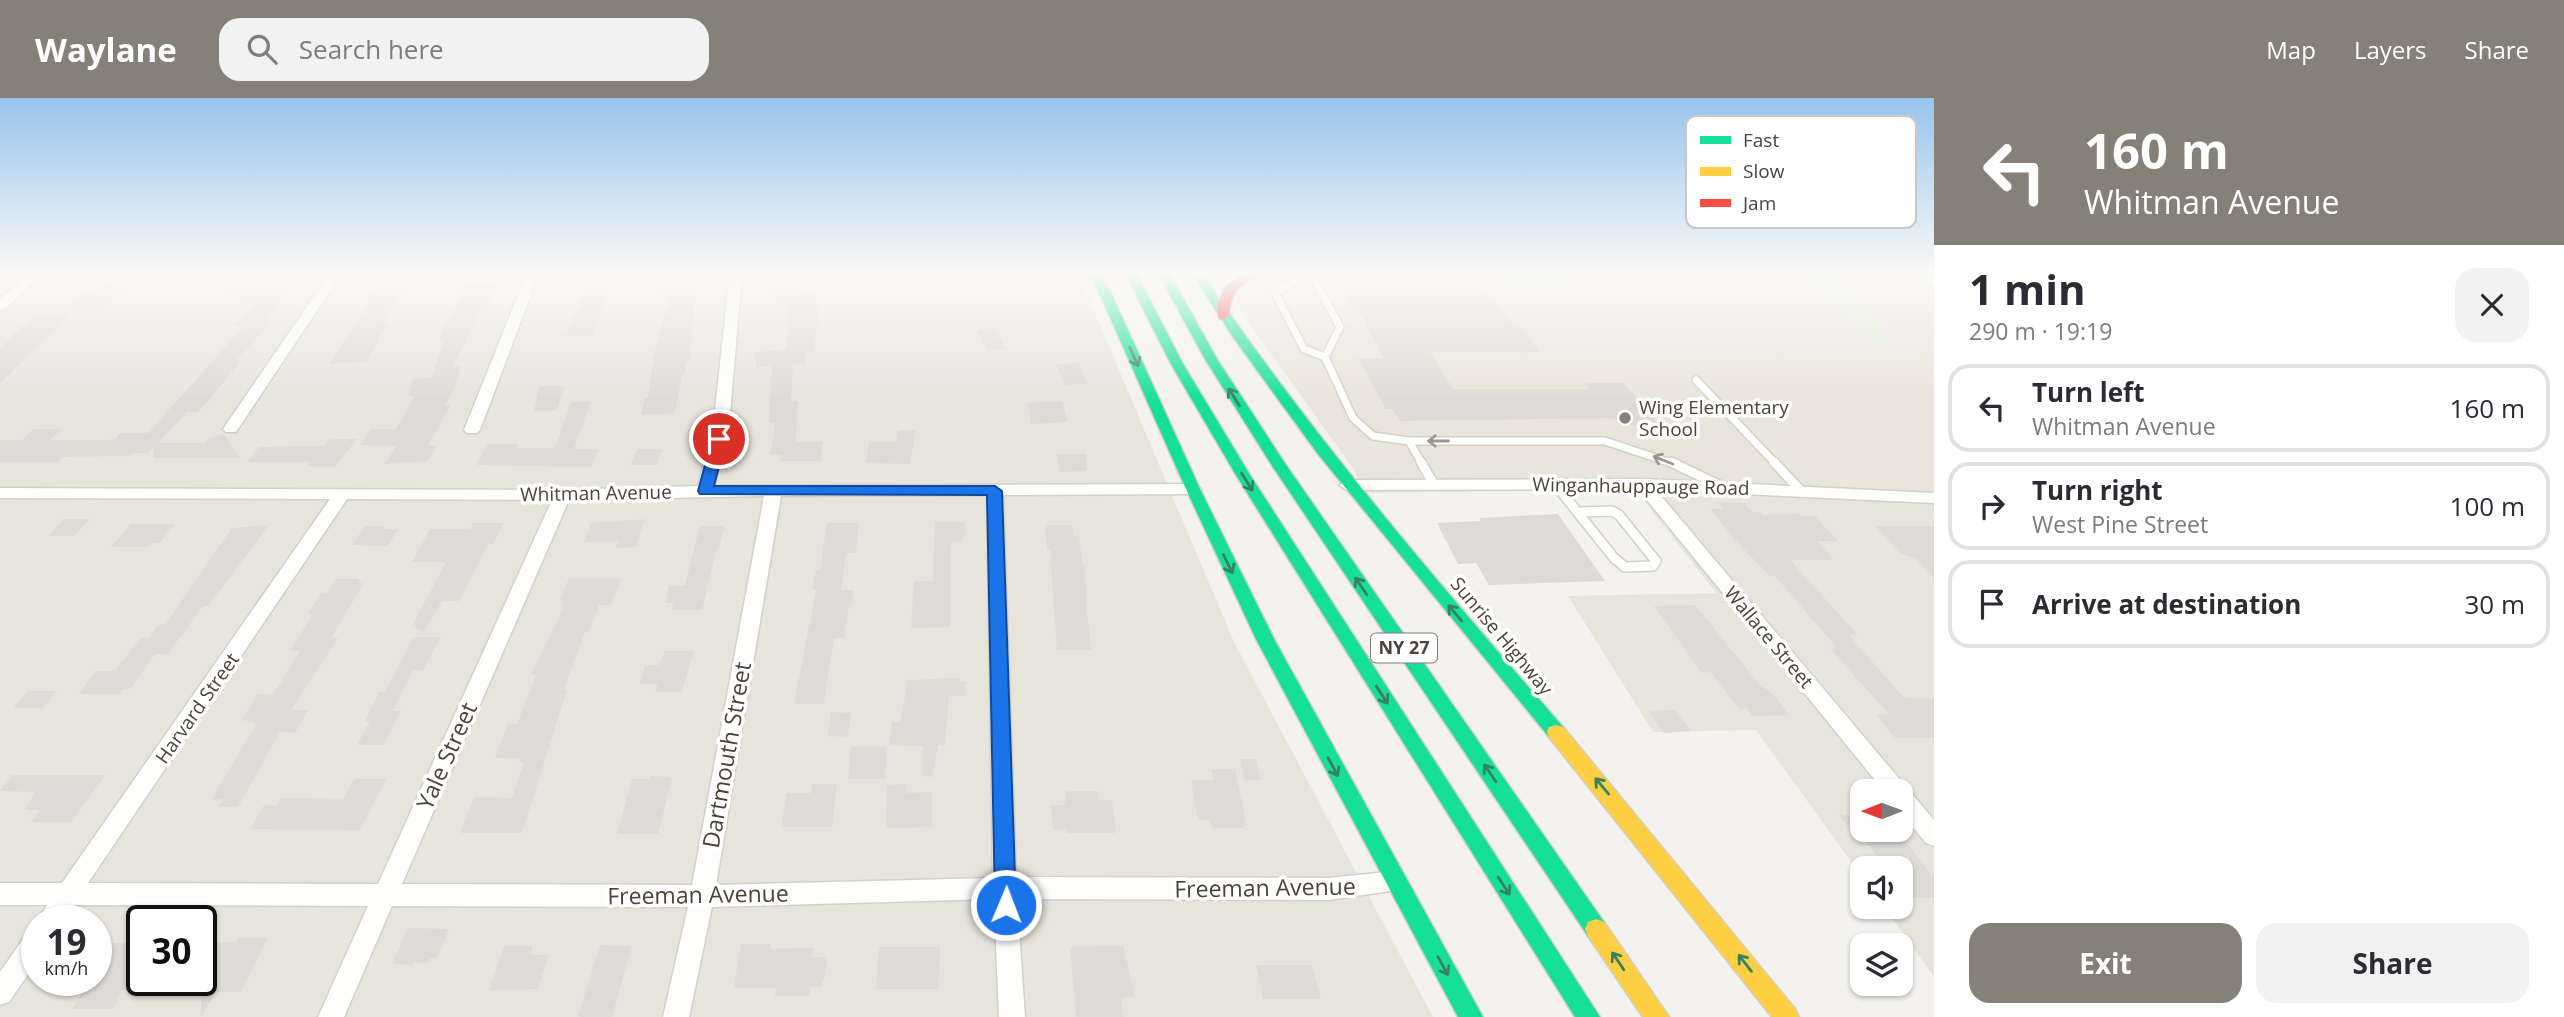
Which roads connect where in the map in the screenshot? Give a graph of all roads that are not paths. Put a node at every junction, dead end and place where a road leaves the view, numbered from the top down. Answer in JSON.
{"nodes":[{"id":1,"x":307,"y":316,"type":"edge"},
{"id":2,"x":516,"y":316,"type":"edge"},
{"id":3,"x":732,"y":316,"type":"edge"},
{"id":4,"x":1113,"y":316,"type":"edge"},
{"id":5,"x":1152,"y":316,"type":"edge"},
{"id":6,"x":1187,"y":316,"type":"edge"},
{"id":7,"x":1223,"y":316,"type":"edge"},
{"id":8,"x":1287,"y":316,"type":"edge"},
{"id":9,"x":1334,"y":316,"type":"edge"},
{"id":10,"x":1325,"y":357,"type":"junction"},
{"id":11,"x":1696,"y":380,"type":"dead end"},
{"id":12,"x":231,"y":429,"type":"dead end"},
{"id":13,"x":472,"y":430,"type":"dead end"},
{"id":14,"x":1409,"y":441,"type":"junction"},
{"id":15,"x":1433,"y":483,"type":"junction"},
{"id":16,"x":1555,"y":484,"type":"junction"},
{"id":17,"x":1642,"y":484,"type":"junction"},
{"id":18,"x":1347,"y":485,"type":"junction"},
{"id":19,"x":1725,"y":488,"type":"junction"},
{"id":20,"x":1193,"y":489,"type":"junction"},
{"id":21,"x":705,"y":491,"type":"junction"},
{"id":22,"x":995,"y":491,"type":"junction"},
{"id":23,"x":773,"y":492,"type":"junction"},
{"id":24,"x":1802,"y":492,"type":"junction"},
{"id":25,"x":0,"y":493,"type":"edge"},
{"id":26,"x":342,"y":494,"type":"junction"},
{"id":27,"x":563,"y":495,"type":"junction"},
{"id":28,"x":1934,"y":498,"type":"edge"},
{"id":29,"x":1580,"y":512,"type":"junction"},
{"id":30,"x":1887,"y":779,"type":"edge"},
{"id":31,"x":1913,"y":811,"type":"edge"},
{"id":32,"x":1934,"y":836,"type":"edge"},
{"id":33,"x":1396,"y":881,"type":"junction"},
{"id":34,"x":1005,"y":888,"type":"junction"},
{"id":35,"x":0,"y":894,"type":"edge"},
{"id":36,"x":68,"y":894,"type":"junction"},
{"id":37,"x":702,"y":896,"type":"junction"},
{"id":38,"x":385,"y":897,"type":"junction"},
{"id":39,"x":60,"y":905,"type":"edge"},
{"id":40,"x":21,"y":963,"type":"edge"},
{"id":41,"x":0,"y":993,"type":"edge"},
{"id":42,"x":331,"y":1017,"type":"edge"},
{"id":43,"x":676,"y":1017,"type":"edge"},
{"id":44,"x":1012,"y":1017,"type":"edge"},
{"id":45,"x":1471,"y":1017,"type":"edge"},
{"id":46,"x":1588,"y":1017,"type":"edge"},
{"id":47,"x":1657,"y":1017,"type":"edge"},
{"id":48,"x":1787,"y":1017,"type":"edge"}],
"edges":[{"from":1,"to":12,"type":"street"},
{"from":2,"to":13,"type":"street"},
{"from":3,"to":21,"type":"street"},
{"from":4,"to":20,"type":"main road","one_way":true},
{"from":5,"to":46,"type":"main road","number":"NY 27","one_way":true},
{"from":47,"to":6,"type":"main road","number":"NY 27","one_way":true},
{"from":7,"to":18,"type":"main road","name":"Sunrise Highway"},
{"from":8,"to":10,"type":"lane"},
{"from":9,"to":10,"type":"lane"},
{"from":10,"to":14,"type":"lane"},
{"from":11,"to":24,"type":"lane"},
{"from":14,"to":15,"type":"lane"},
{"from":19,"to":14,"type":"lane","one_way":true},
{"from":15,"to":16,"type":"street","name":"Winganhauppauge Road"},
{"from":15,"to":18,"type":"street","name":"Winganhauppauge Road"},
{"from":16,"to":17,"type":"street","name":"Winganhauppauge Road"},
{"from":16,"to":29,"type":"lane"},
{"from":17,"to":19,"type":"street","name":"Winganhauppauge Road"},
{"from":17,"to":30,"type":"street","name":"Wallace Street"},
{"from":48,"to":18,"type":"main road","name":"Sunrise Highway","one_way":true},
{"from":19,"to":24,"type":"street","name":"Winganhauppauge Road"},
{"from":20,"to":22,"type":"street","name":"Whitman Avenue"},
{"from":20,"to":33,"type":"main road","one_way":true},
{"from":21,"to":23,"type":"street","name":"Whitman Avenue"},
{"from":21,"to":27,"type":"street","name":"Whitman Avenue"},
{"from":22,"to":23,"type":"street","name":"Whitman Avenue"},
{"from":22,"to":34,"type":"street"},
{"from":23,"to":37,"type":"street","name":"Dartmouth Street"},
{"from":24,"to":28,"type":"street","name":"Winganhauppauge Road"},
{"from":25,"to":26,"type":"street","name":"Whitman Avenue"},
{"from":26,"to":27,"type":"street","name":"Whitman Avenue"},
{"from":26,"to":36,"type":"street","name":"Harvard Street"},
{"from":27,"to":38,"type":"street","name":"Yale Street"},
{"from":29,"to":29,"type":"lane"},
{"from":31,"to":32,"type":"street"},
{"from":33,"to":34,"type":"street","name":"Freeman Avenue"},
{"from":33,"to":45,"type":"main road","one_way":true},
{"from":34,"to":37,"type":"street","name":"Freeman Avenue"},
{"from":34,"to":44,"type":"street"},
{"from":35,"to":36,"type":"street","name":"Freeman Avenue"},
{"from":36,"to":38,"type":"street","name":"Freeman Avenue"},
{"from":36,"to":39,"type":"street","name":"Harvard Street"},
{"from":37,"to":38,"type":"street","name":"Freeman Avenue"},
{"from":37,"to":43,"type":"street","name":"Dartmouth Street"},
{"from":38,"to":42,"type":"street","name":"Yale Street"},
{"from":40,"to":41,"type":"street"}]}
